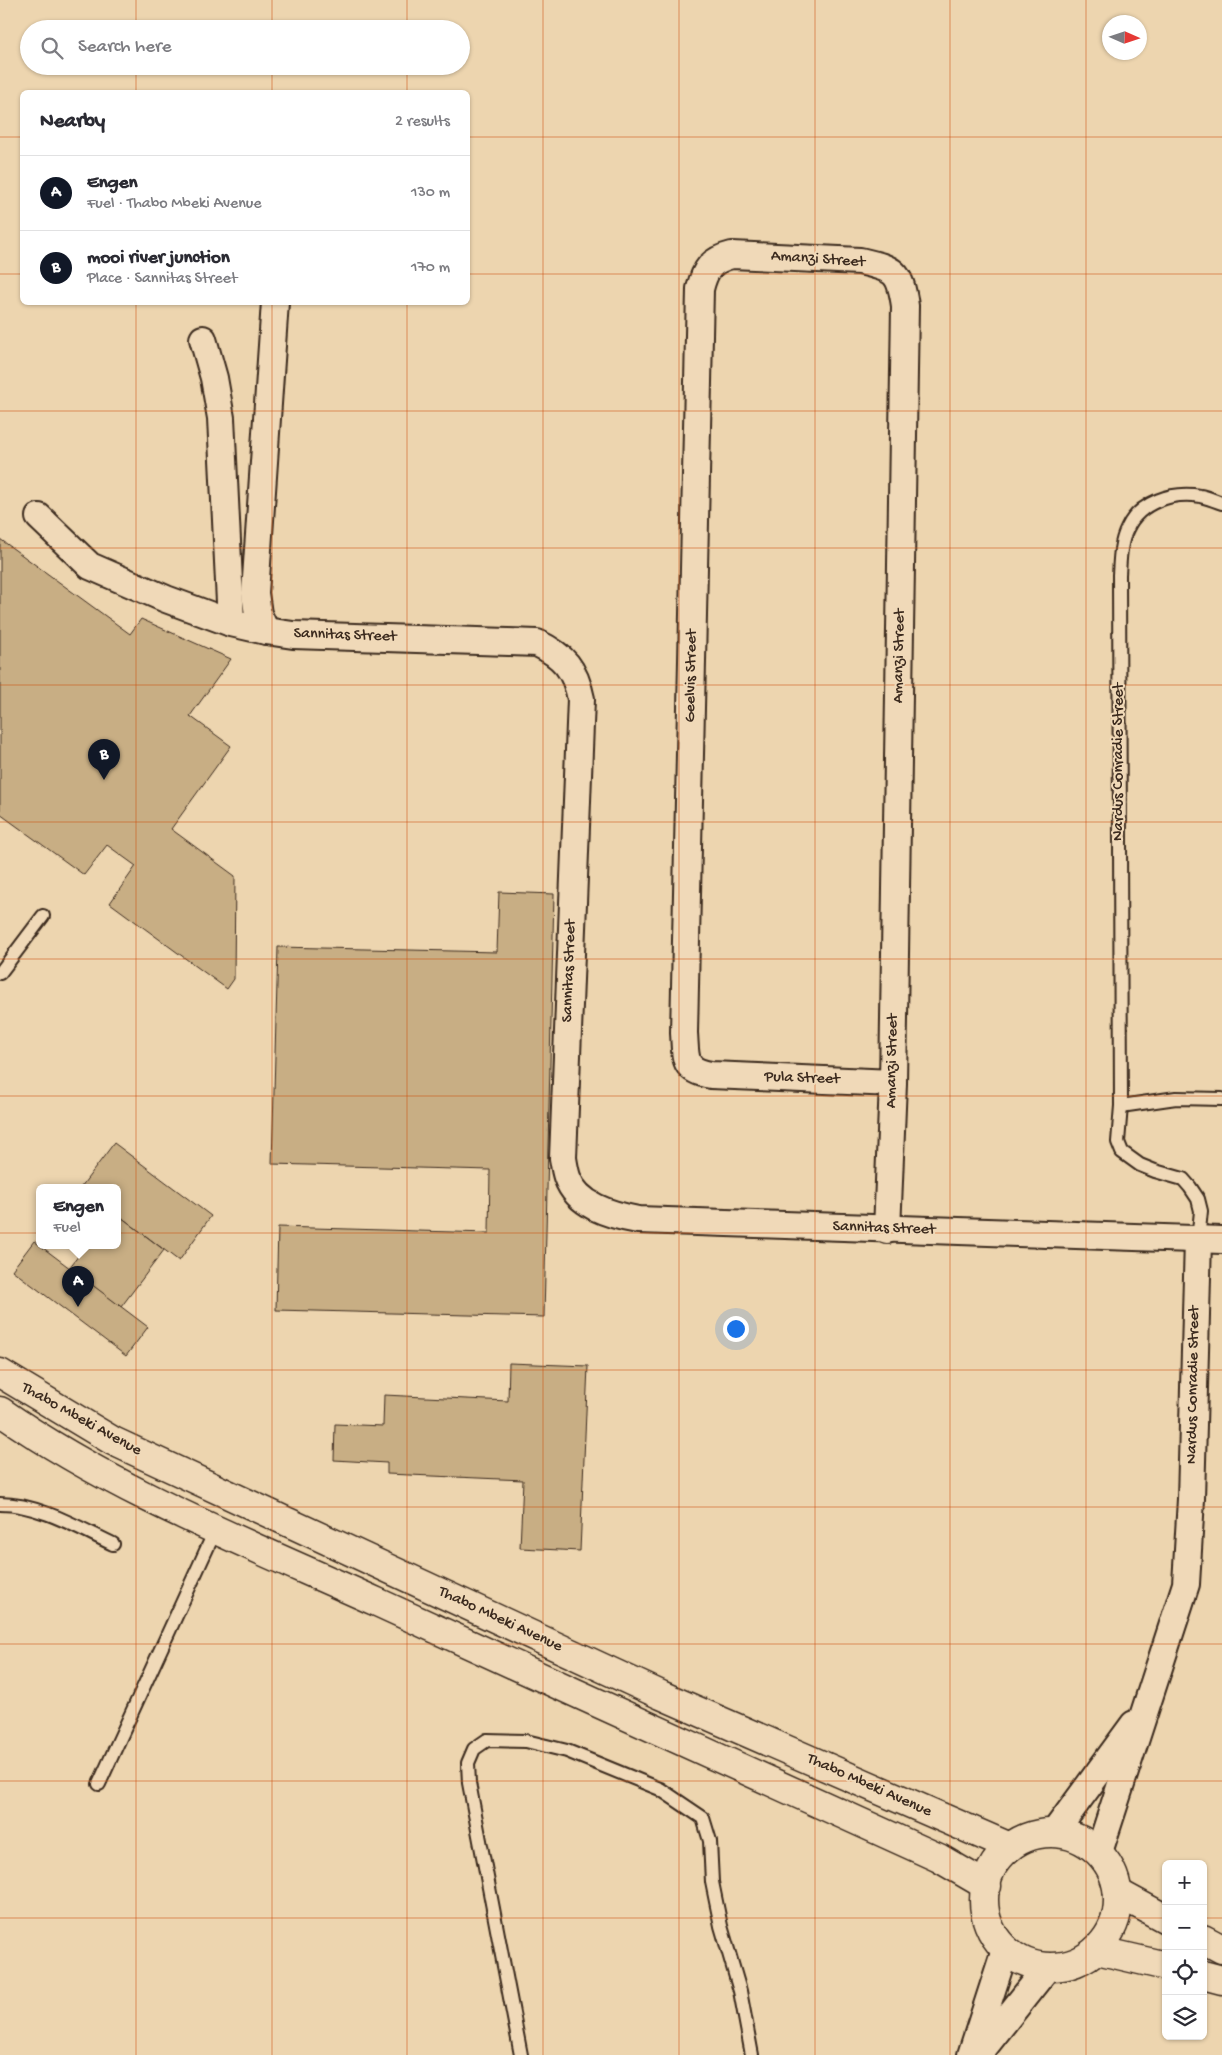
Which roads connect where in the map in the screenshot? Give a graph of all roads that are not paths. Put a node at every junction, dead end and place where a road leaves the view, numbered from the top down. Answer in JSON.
{"nodes":[{"id":1,"x":712,"y":264,"type":"joint"},
{"id":2,"x":275,"y":305,"type":"edge"},
{"id":3,"x":203,"y":339,"type":"dead end"},
{"id":4,"x":1222,"y":503,"type":"edge"},
{"id":5,"x":39,"y":517,"type":"dead end"},
{"id":6,"x":231,"y":623,"type":"junction"},
{"id":7,"x":266,"y":632,"type":"junction"},
{"id":8,"x":43,"y":916,"type":"dead end"},
{"id":9,"x":0,"y":972,"type":"edge"},
{"id":10,"x":711,"y":1075,"type":"joint"},
{"id":11,"x":893,"y":1083,"type":"junction"},
{"id":12,"x":1222,"y":1099,"type":"edge"},
{"id":13,"x":1121,"y":1106,"type":"junction"},
{"id":14,"x":887,"y":1230,"type":"junction"},
{"id":15,"x":1210,"y":1240,"type":"edge"},
{"id":16,"x":0,"y":1373,"type":"edge"},
{"id":17,"x":0,"y":1411,"type":"edge"},
{"id":18,"x":0,"y":1504,"type":"edge"},
{"id":19,"x":215,"y":1531,"type":"junction"},
{"id":20,"x":113,"y":1544,"type":"dead end"},
{"id":21,"x":1148,"y":1705,"type":"junction"},
{"id":22,"x":99,"y":1784,"type":"dead end"},
{"id":23,"x":1054,"y":1833,"type":"junction"},
{"id":24,"x":1010,"y":1847,"type":"junction"},
{"id":25,"x":1099,"y":1852,"type":"junction"},
{"id":26,"x":987,"y":1886,"type":"junction"},
{"id":27,"x":1118,"y":1893,"type":"junction"},
{"id":28,"x":1162,"y":1917,"type":"edge"},
{"id":29,"x":1207,"y":1941,"type":"edge"},
{"id":30,"x":1222,"y":1949,"type":"edge"},
{"id":31,"x":1005,"y":1950,"type":"junction"},
{"id":32,"x":1097,"y":1950,"type":"junction"},
{"id":33,"x":1162,"y":1965,"type":"edge"},
{"id":34,"x":1047,"y":1968,"type":"junction"},
{"id":35,"x":1207,"y":1976,"type":"edge"},
{"id":36,"x":1222,"y":1980,"type":"edge"},
{"id":37,"x":521,"y":2055,"type":"edge"},
{"id":38,"x":752,"y":2055,"type":"edge"},
{"id":39,"x":971,"y":2055,"type":"edge"},
{"id":40,"x":978,"y":2055,"type":"edge"}],
"edges":[{"from":1,"to":10,"type":"street","name":"Geelvis Street"},
{"from":1,"to":11,"type":"street","name":"Amanzi Street"},
{"from":2,"to":7,"type":"street"},
{"from":3,"to":6,"type":"street"},
{"from":4,"to":13,"type":"lane","name":"Nardus Conradie Street"},
{"from":5,"to":6,"type":"street","name":"Sannitas Street"},
{"from":6,"to":7,"type":"street","name":"Sannitas Street"},
{"from":7,"to":14,"type":"street","name":"Sannitas Street"},
{"from":8,"to":9,"type":"lane"},
{"from":10,"to":11,"type":"street","name":"Pula Street"},
{"from":11,"to":14,"type":"street","name":"Amanzi Street"},
{"from":12,"to":13,"type":"lane"},
{"from":13,"to":15,"type":"lane","name":"Nardus Conradie Street"},
{"from":14,"to":15,"type":"street","name":"Sannitas Street"},
{"from":15,"to":21,"type":"street","name":"Nardus Conradie Street"},
{"from":16,"to":24,"type":"main road","name":"Thabo Mbeki Avenue"},
{"from":17,"to":19,"type":"main road","name":"Thabo Mbeki Avenue"},
{"from":18,"to":20,"type":"lane"},
{"from":19,"to":22,"type":"lane"},
{"from":19,"to":26,"type":"main road","name":"Thabo Mbeki Avenue"},
{"from":21,"to":23,"type":"street"},
{"from":21,"to":25,"type":"street","name":"Nardus Conradie Street"},
{"from":23,"to":24,"type":"main road"},
{"from":23,"to":25,"type":"main road"},
{"from":24,"to":26,"type":"main road"},
{"from":25,"to":27,"type":"main road"},
{"from":26,"to":31,"type":"main road"},
{"from":27,"to":28,"type":"main road"},
{"from":27,"to":32,"type":"main road"},
{"from":29,"to":30,"type":"main road"},
{"from":31,"to":34,"type":"main road"},
{"from":31,"to":39,"type":"street"},
{"from":32,"to":33,"type":"main road"},
{"from":32,"to":34,"type":"main road"},
{"from":34,"to":40,"type":"street"},
{"from":35,"to":36,"type":"main road"},
{"from":37,"to":38,"type":"lane"}]}
